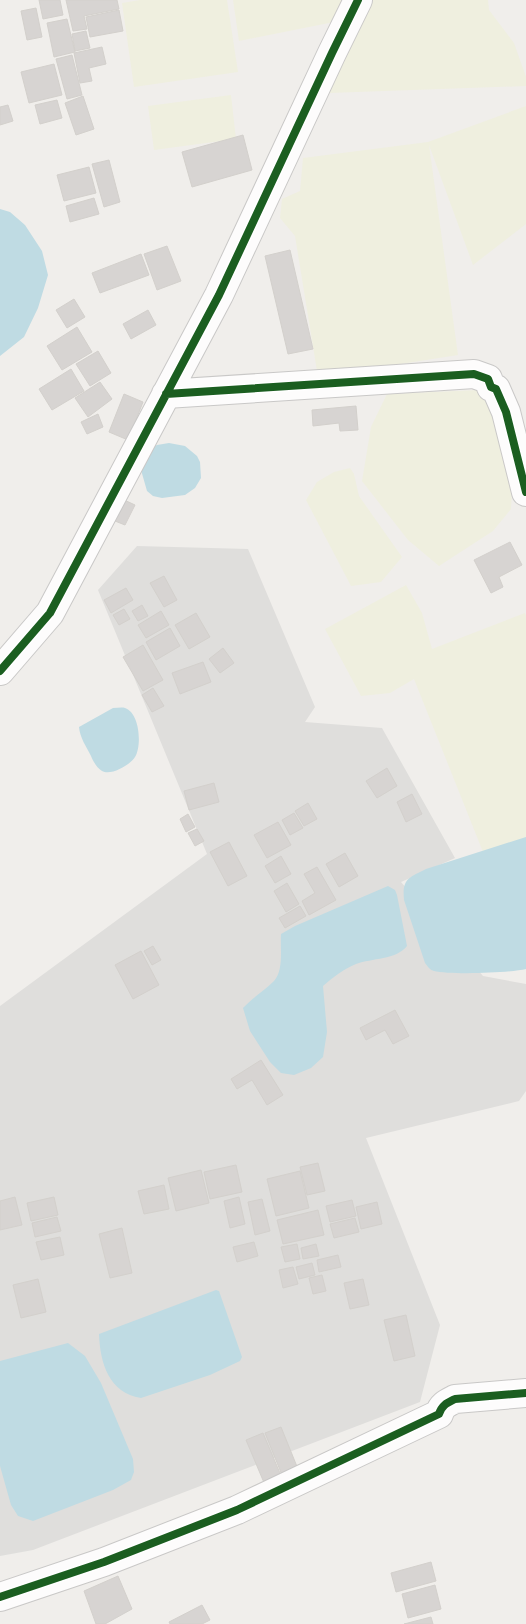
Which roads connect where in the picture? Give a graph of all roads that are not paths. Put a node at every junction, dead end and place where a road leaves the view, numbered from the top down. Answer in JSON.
{"nodes":[{"id":1,"x":358,"y":0,"type":"edge"},
{"id":2,"x":166,"y":394,"type":"junction"},
{"id":3,"x":526,"y":492,"type":"edge"},
{"id":4,"x":0,"y":671,"type":"edge"},
{"id":5,"x":526,"y":1393,"type":"edge"},
{"id":6,"x":0,"y":1597,"type":"edge"}],
"edges":[{"from":1,"to":2,"type":"street"},
{"from":2,"to":3,"type":"street"},
{"from":2,"to":4,"type":"street"},
{"from":5,"to":6,"type":"street"}]}
